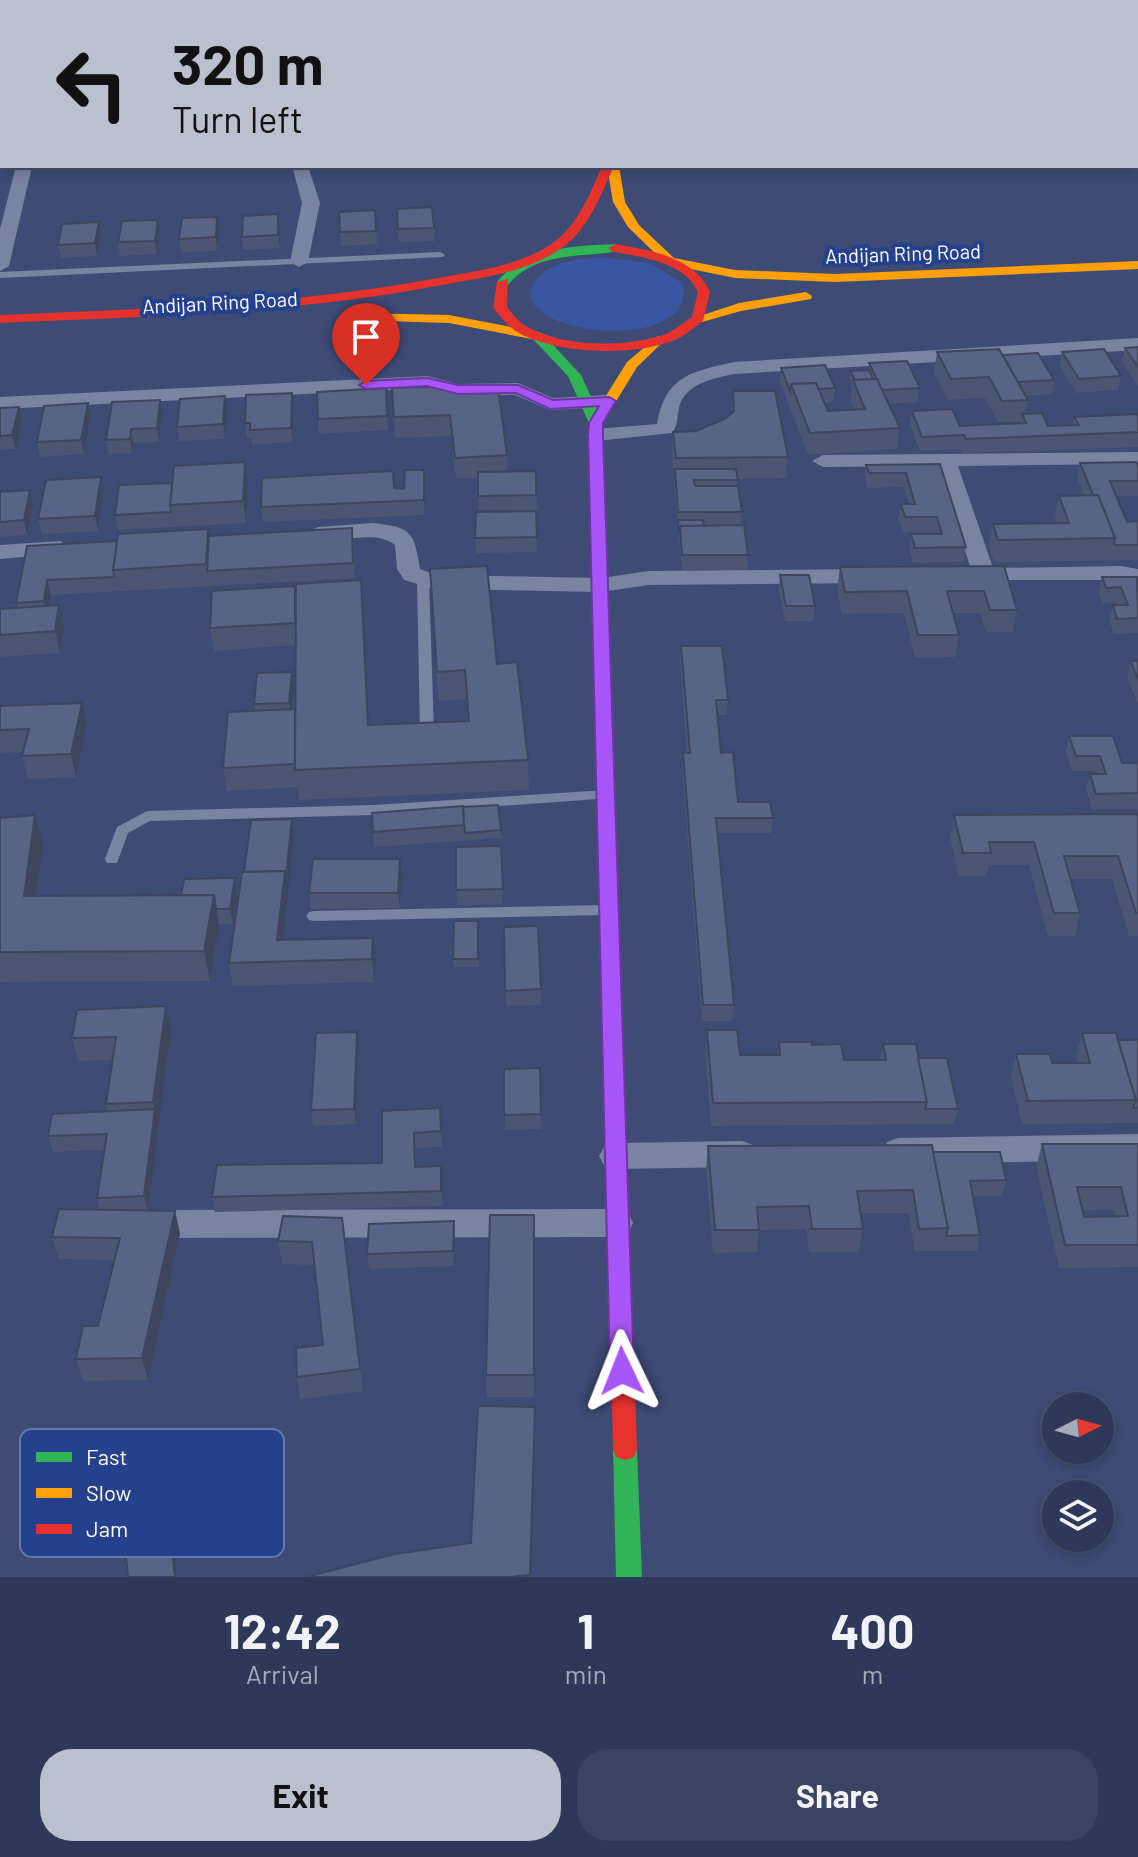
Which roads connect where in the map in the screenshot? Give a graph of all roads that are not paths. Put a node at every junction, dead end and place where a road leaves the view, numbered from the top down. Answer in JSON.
{"nodes":[{"id":1,"x":23,"y":168,"type":"edge"},
{"id":2,"x":301,"y":168,"type":"edge"},
{"id":3,"x":609,"y":168,"type":"edge"},
{"id":4,"x":610,"y":168,"type":"edge"},
{"id":5,"x":5,"y":222,"type":"edge"},
{"id":6,"x":440,"y":255,"type":"dead end"},
{"id":7,"x":530,"y":261,"type":"junction"},
{"id":8,"x":670,"y":261,"type":"junction"},
{"id":9,"x":299,"y":262,"type":"junction"},
{"id":10,"x":1138,"y":265,"type":"edge"},
{"id":11,"x":0,"y":266,"type":"edge"},
{"id":12,"x":0,"y":275,"type":"edge"},
{"id":13,"x":1138,"y":278,"type":"edge"},
{"id":14,"x":0,"y":319,"type":"edge"},
{"id":15,"x":695,"y":320,"type":"junction"},
{"id":16,"x":0,"y":335,"type":"edge"},
{"id":17,"x":537,"y":336,"type":"junction"},
{"id":18,"x":658,"y":340,"type":"junction"},
{"id":19,"x":1138,"y":344,"type":"edge"},
{"id":20,"x":599,"y":402,"type":"junction"},
{"id":21,"x":0,"y":403,"type":"edge"},
{"id":22,"x":596,"y":429,"type":"junction"},
{"id":23,"x":1138,"y":458,"type":"edge"},
{"id":24,"x":945,"y":460,"type":"junction"},
{"id":25,"x":823,"y":461,"type":"dead end"},
{"id":26,"x":293,"y":535,"type":"edge"},
{"id":27,"x":77,"y":547,"type":"edge"},
{"id":28,"x":0,"y":552,"type":"edge"},
{"id":29,"x":952,"y":575,"type":"edge"},
{"id":30,"x":984,"y":575,"type":"junction"},
{"id":31,"x":904,"y":576,"type":"edge"},
{"id":32,"x":1138,"y":576,"type":"edge"},
{"id":33,"x":423,"y":580,"type":"junction"},
{"id":34,"x":601,"y":585,"type":"junction"},
{"id":35,"x":427,"y":733,"type":"edge"},
{"id":36,"x":607,"y":795,"type":"junction"},
{"id":37,"x":112,"y":859,"type":"dead end"},
{"id":38,"x":610,"y":910,"type":"junction"},
{"id":39,"x":314,"y":916,"type":"dead end"},
{"id":40,"x":1138,"y":1147,"type":"edge"},
{"id":41,"x":869,"y":1152,"type":"edge"},
{"id":42,"x":774,"y":1153,"type":"edge"},
{"id":43,"x":615,"y":1156,"type":"junction"},
{"id":44,"x":617,"y":1223,"type":"junction"},
{"id":45,"x":108,"y":1224,"type":"edge"},
{"id":46,"x":629,"y":1577,"type":"edge"}],
"edges":[{"from":1,"to":5,"type":"street"},
{"from":2,"to":9,"type":"street"},
{"from":3,"to":7,"type":"main road"},
{"from":4,"to":8,"type":"main road"},
{"from":5,"to":11,"type":"street"},
{"from":6,"to":9,"type":"lane"},
{"from":7,"to":8,"type":"main road","name":"Andijan Ring Road"},
{"from":7,"to":14,"type":"main road","name":"Andijan Ring Road"},
{"from":7,"to":17,"type":"main road"},
{"from":8,"to":10,"type":"main road","name":"Andijan Ring Road"},
{"from":8,"to":15,"type":"main road"},
{"from":9,"to":12,"type":"lane"},
{"from":13,"to":15,"type":"main road","name":"Andijan Ring Road"},
{"from":15,"to":18,"type":"main road","name":"Andijan Ring Road"},
{"from":16,"to":17,"type":"main road","name":"Andijan Ring Road"},
{"from":17,"to":18,"type":"main road","name":"Andijan Ring Road"},
{"from":17,"to":20,"type":"main road"},
{"from":18,"to":20,"type":"main road"},
{"from":19,"to":22,"type":"street"},
{"from":20,"to":21,"type":"street"},
{"from":20,"to":22,"type":"main road"},
{"from":22,"to":34,"type":"main road"},
{"from":23,"to":24,"type":"street"},
{"from":24,"to":25,"type":"street"},
{"from":24,"to":30,"type":"street"},
{"from":26,"to":33,"type":"street"},
{"from":27,"to":28,"type":"street"},
{"from":29,"to":30,"type":"street"},
{"from":30,"to":32,"type":"street"},
{"from":31,"to":34,"type":"street"},
{"from":33,"to":34,"type":"street"},
{"from":33,"to":35,"type":"lane"},
{"from":34,"to":36,"type":"main road"},
{"from":36,"to":37,"type":"lane"},
{"from":36,"to":38,"type":"main road"},
{"from":38,"to":39,"type":"lane"},
{"from":38,"to":43,"type":"main road"},
{"from":40,"to":41,"type":"street"},
{"from":42,"to":43,"type":"street"},
{"from":43,"to":44,"type":"main road"},
{"from":44,"to":45,"type":"street"},
{"from":44,"to":46,"type":"main road"}]}
